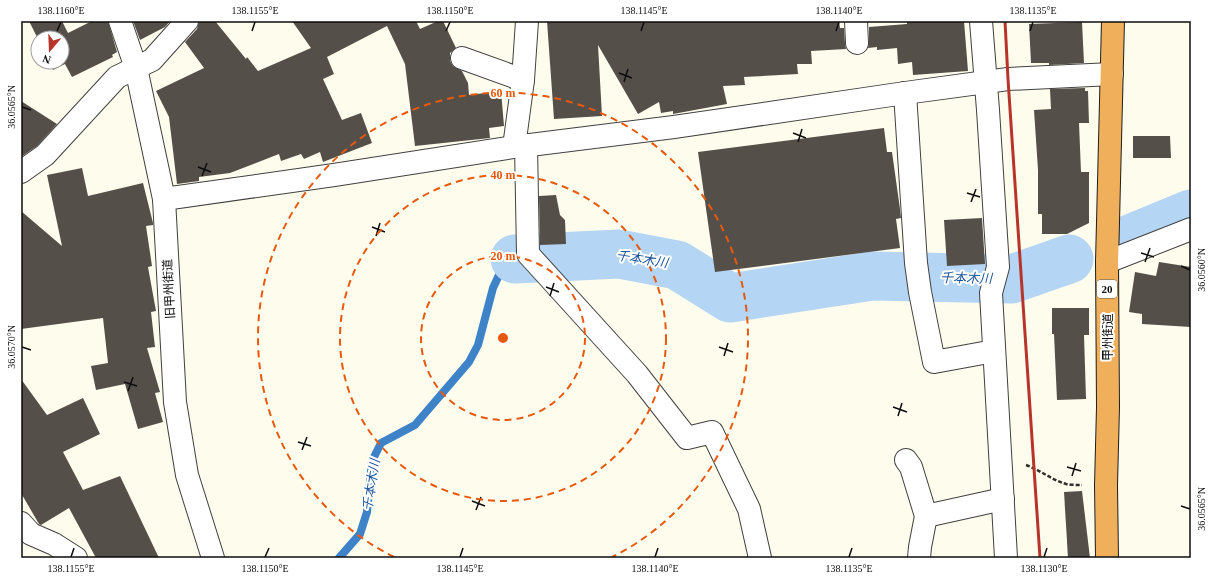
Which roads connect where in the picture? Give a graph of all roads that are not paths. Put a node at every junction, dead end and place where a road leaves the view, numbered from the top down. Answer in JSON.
{"nodes":[{"id":1,"x":120,"y":21,"type":"edge"},
{"id":2,"x":187,"y":21,"type":"edge"},
{"id":3,"x":527,"y":21,"type":"edge"},
{"id":4,"x":856,"y":21,"type":"edge"},
{"id":5,"x":981,"y":21,"type":"edge"},
{"id":6,"x":1113,"y":21,"type":"edge"},
{"id":7,"x":857,"y":43,"type":"dead end"},
{"id":8,"x":462,"y":58,"type":"dead end"},
{"id":9,"x":136,"y":68,"type":"junction"},
{"id":10,"x":1112,"y":74,"type":"junction"},
{"id":11,"x":523,"y":80,"type":"junction"},
{"id":12,"x":985,"y":83,"type":"junction"},
{"id":13,"x":905,"y":93,"type":"junction"},
{"id":14,"x":520,"y":146,"type":"junction"},
{"id":15,"x":21,"y":172,"type":"edge"},
{"id":16,"x":164,"y":199,"type":"junction"},
{"id":17,"x":1191,"y":229,"type":"edge"},
{"id":18,"x":1107,"y":262,"type":"junction"},
{"id":19,"x":994,"y":351,"type":"junction"},
{"id":20,"x":906,"y":460,"type":"dead end"},
{"id":21,"x":1003,"y":500,"type":"junction"},
{"id":22,"x":926,"y":516,"type":"junction"},
{"id":23,"x":21,"y":523,"type":"edge"},
{"id":24,"x":76,"y":558,"type":"edge"},
{"id":25,"x":213,"y":558,"type":"edge"},
{"id":26,"x":760,"y":558,"type":"edge"},
{"id":27,"x":919,"y":558,"type":"edge"},
{"id":28,"x":1006,"y":558,"type":"edge"},
{"id":29,"x":1107,"y":558,"type":"edge"}],
"edges":[{"from":1,"to":9,"type":"street","name":"旧甲州街道"},
{"from":2,"to":9,"type":"street"},
{"from":3,"to":11,"type":"street"},
{"from":4,"to":7,"type":"street"},
{"from":5,"to":12,"type":"street"},
{"from":6,"to":10,"type":"highway","name":"甲州街道","number":"20"},
{"from":8,"to":11,"type":"street"},
{"from":9,"to":15,"type":"street"},
{"from":9,"to":16,"type":"street","name":"旧甲州街道"},
{"from":10,"to":12,"type":"street"},
{"from":10,"to":18,"type":"highway","name":"甲州街道","number":"20"},
{"from":11,"to":14,"type":"street"},
{"from":12,"to":13,"type":"street"},
{"from":12,"to":19,"type":"street"},
{"from":13,"to":14,"type":"street"},
{"from":13,"to":19,"type":"street"},
{"from":14,"to":16,"type":"street"},
{"from":14,"to":26,"type":"street"},
{"from":16,"to":25,"type":"street","name":"旧甲州街道"},
{"from":17,"to":18,"type":"street"},
{"from":18,"to":29,"type":"highway","name":"甲州街道","number":"20"},
{"from":19,"to":21,"type":"street"},
{"from":20,"to":22,"type":"street"},
{"from":21,"to":22,"type":"street"},
{"from":21,"to":28,"type":"street"},
{"from":22,"to":27,"type":"street"},
{"from":23,"to":24,"type":"street"}]}
